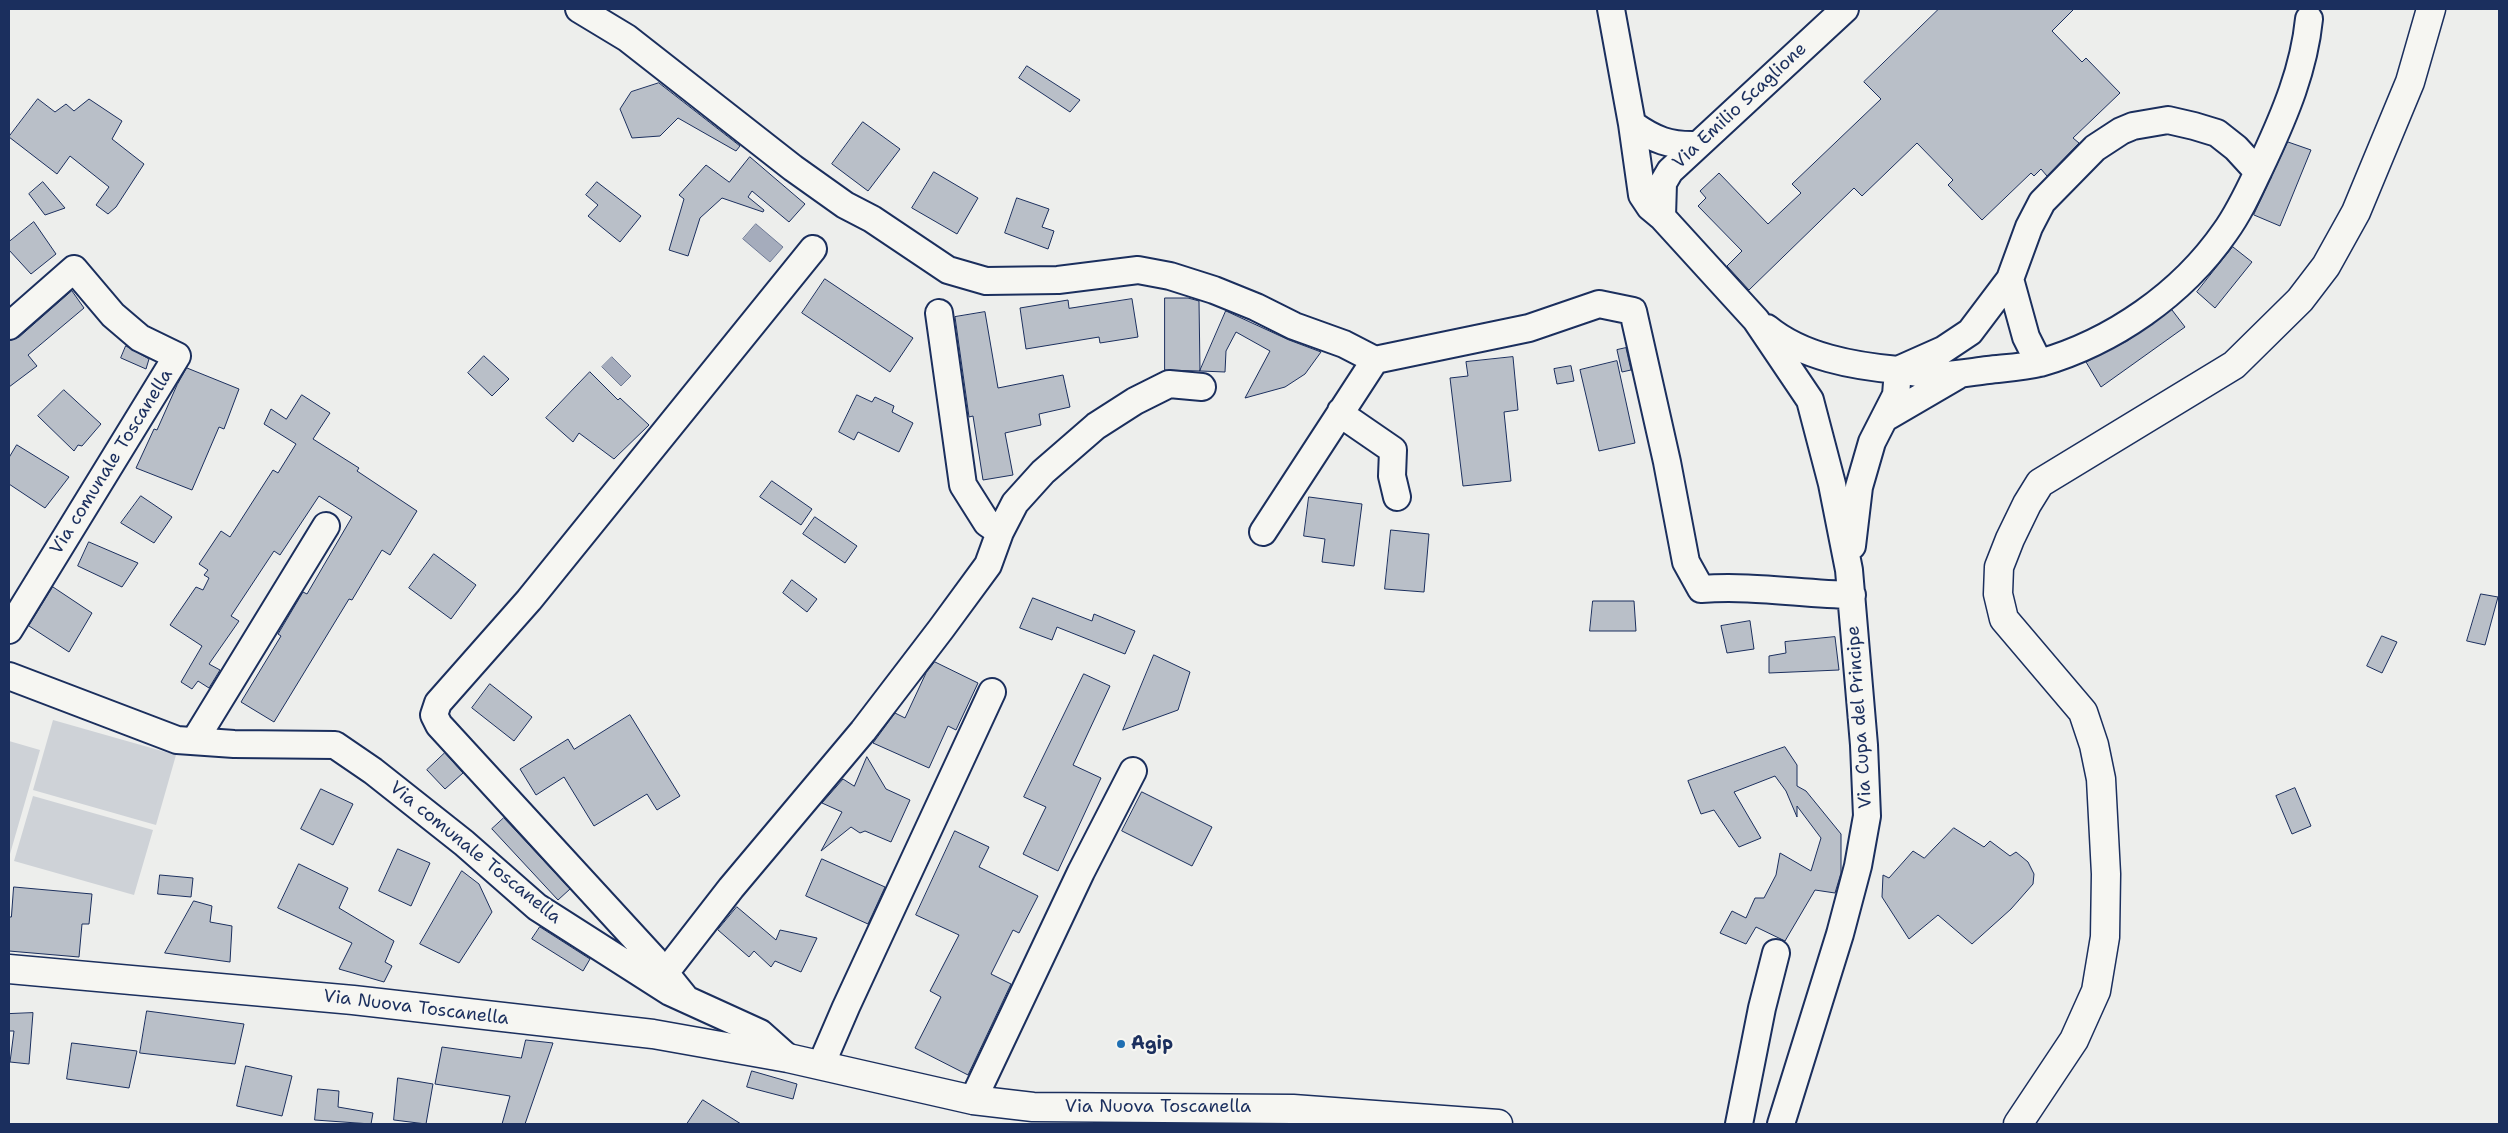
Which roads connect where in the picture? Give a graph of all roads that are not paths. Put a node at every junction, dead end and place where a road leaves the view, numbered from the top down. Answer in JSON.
{"nodes":[{"id":1,"x":579,"y":9,"type":"edge"},
{"id":2,"x":1611,"y":9,"type":"edge"},
{"id":3,"x":1845,"y":9,"type":"edge"},
{"id":4,"x":2431,"y":9,"type":"edge"},
{"id":5,"x":2309,"y":20,"type":"dead end"},
{"id":6,"x":1632,"y":124,"type":"junction"},
{"id":7,"x":1697,"y":145,"type":"junction"},
{"id":8,"x":2258,"y":172,"type":"junction"},
{"id":9,"x":1662,"y":217,"type":"junction"},
{"id":10,"x":813,"y":249,"type":"dead end"},
{"id":11,"x":2010,"y":279,"type":"junction"},
{"id":12,"x":939,"y":313,"type":"dead end"},
{"id":13,"x":1756,"y":320,"type":"junction"},
{"id":14,"x":9,"y":326,"type":"edge"},
{"id":15,"x":1375,"y":360,"type":"junction"},
{"id":16,"x":1835,"y":360,"type":"junction"},
{"id":17,"x":2039,"y":363,"type":"junction"},
{"id":18,"x":1898,"y":370,"type":"junction"},
{"id":19,"x":1962,"y":373,"type":"junction"},
{"id":20,"x":1202,"y":387,"type":"dead end"},
{"id":21,"x":1810,"y":400,"type":"junction"},
{"id":22,"x":1341,"y":411,"type":"junction"},
{"id":23,"x":1885,"y":418,"type":"junction"},
{"id":24,"x":1832,"y":484,"type":"junction"},
{"id":25,"x":1859,"y":487,"type":"junction"},
{"id":26,"x":1397,"y":497,"type":"dead end"},
{"id":27,"x":326,"y":526,"type":"dead end"},
{"id":28,"x":1000,"y":532,"type":"junction"},
{"id":29,"x":1263,"y":532,"type":"dead end"},
{"id":30,"x":1850,"y":582,"type":"junction"},
{"id":31,"x":9,"y":630,"type":"edge"},
{"id":32,"x":9,"y":676,"type":"edge"},
{"id":33,"x":992,"y":692,"type":"dead end"},
{"id":34,"x":195,"y":740,"type":"junction"},
{"id":35,"x":1133,"y":771,"type":"dead end"},
{"id":36,"x":1776,"y":953,"type":"dead end"},
{"id":37,"x":9,"y":969,"type":"edge"},
{"id":38,"x":665,"y":973,"type":"junction"},
{"id":39,"x":686,"y":999,"type":"junction"},
{"id":40,"x":788,"y":1058,"type":"junction"},
{"id":41,"x":821,"y":1065,"type":"junction"},
{"id":42,"x":973,"y":1100,"type":"junction"},
{"id":43,"x":1498,"y":1124,"type":"edge"},
{"id":44,"x":1739,"y":1124,"type":"edge"},
{"id":45,"x":1781,"y":1124,"type":"edge"},
{"id":46,"x":2018,"y":1124,"type":"edge"}],
"edges":[{"from":1,"to":15,"type":"street"},
{"from":2,"to":6,"type":"street","name":"Via Cupa del Principe"},
{"from":3,"to":7,"type":"street","name":"Via Emilio Scaglione"},
{"from":4,"to":46,"type":"main road"},
{"from":5,"to":8,"type":"street","name":"Via Cupa del Principe"},
{"from":6,"to":7,"type":"street"},
{"from":6,"to":9,"type":"street","name":"Via Cupa del Principe"},
{"from":7,"to":9,"type":"street","name":"Via Emilio Scaglione"},
{"from":8,"to":11,"type":"street"},
{"from":8,"to":17,"type":"street","name":"Via Cupa del Principe"},
{"from":9,"to":13,"type":"street","name":"Via Cupa del Principe"},
{"from":10,"to":38,"type":"street"},
{"from":11,"to":17,"type":"street"},
{"from":11,"to":18,"type":"street"},
{"from":12,"to":28,"type":"street"},
{"from":13,"to":16,"type":"street","name":"Via Cupa del Principe"},
{"from":13,"to":21,"type":"street","name":"Via Cupa del Principe"},
{"from":14,"to":31,"type":"street","name":"Via comunale Toscanella"},
{"from":15,"to":22,"type":"street"},
{"from":15,"to":30,"type":"street"},
{"from":16,"to":18,"type":"street","name":"Via Cupa del Principe"},
{"from":16,"to":21,"type":"street"},
{"from":17,"to":19,"type":"street","name":"Via Cupa del Principe"},
{"from":18,"to":19,"type":"street","name":"Via Cupa del Principe"},
{"from":18,"to":23,"type":"street"},
{"from":19,"to":23,"type":"street"},
{"from":20,"to":28,"type":"street"},
{"from":21,"to":24,"type":"street","name":"Via Cupa del Principe"},
{"from":22,"to":26,"type":"street"},
{"from":22,"to":29,"type":"street"},
{"from":23,"to":25,"type":"street"},
{"from":24,"to":25,"type":"street"},
{"from":24,"to":30,"type":"street","name":"Via Cupa del Principe"},
{"from":25,"to":30,"type":"street"},
{"from":27,"to":34,"type":"street"},
{"from":28,"to":38,"type":"street"},
{"from":30,"to":45,"type":"street","name":"Via Cupa del Principe"},
{"from":32,"to":34,"type":"street","name":"Via comunale Toscanella"},
{"from":33,"to":41,"type":"street"},
{"from":34,"to":39,"type":"street","name":"Via comunale Toscanella"},
{"from":35,"to":42,"type":"street"},
{"from":36,"to":44,"type":"street"},
{"from":37,"to":40,"type":"main road","name":"Via Nuova Toscanella"},
{"from":38,"to":39,"type":"street"},
{"from":39,"to":40,"type":"street","name":"Via comunale Toscanella"},
{"from":40,"to":41,"type":"main road","name":"Via Nuova Toscanella"},
{"from":41,"to":42,"type":"main road","name":"Via Nuova Toscanella"},
{"from":42,"to":43,"type":"main road","name":"Via Nuova Toscanella"}]}
